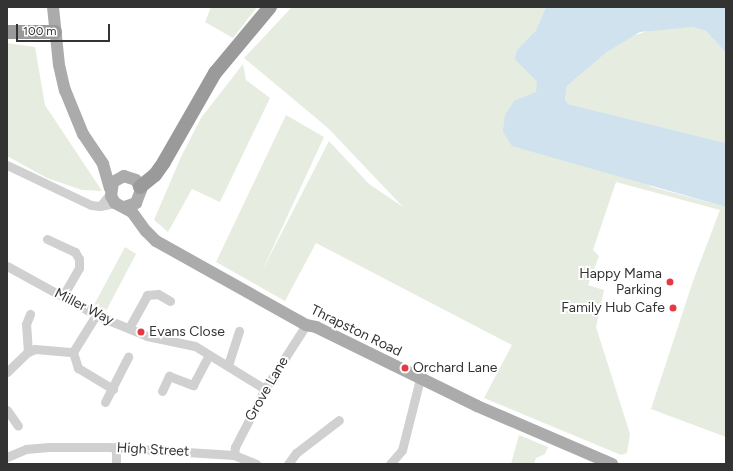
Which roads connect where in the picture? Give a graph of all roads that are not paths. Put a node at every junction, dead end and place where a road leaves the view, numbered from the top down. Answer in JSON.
{"nodes":[{"id":1,"x":270,"y":7,"type":"edge"},
{"id":2,"x":54,"y":11,"type":"edge"},
{"id":3,"x":7,"y":32,"type":"edge"},
{"id":4,"x":55,"y":32,"type":"junction"},
{"id":5,"x":103,"y":164,"type":"junction"},
{"id":6,"x":7,"y":165,"type":"edge"},
{"id":7,"x":124,"y":176,"type":"junction"},
{"id":8,"x":140,"y":193,"type":"junction"},
{"id":9,"x":115,"y":198,"type":"junction"},
{"id":10,"x":142,"y":225,"type":"junction"},
{"id":11,"x":47,"y":239,"type":"dead end"},
{"id":12,"x":7,"y":266,"type":"edge"},
{"id":13,"x":63,"y":296,"type":"junction"},
{"id":14,"x":170,"y":301,"type":"dead end"},
{"id":15,"x":30,"y":314,"type":"dead end"},
{"id":16,"x":96,"y":315,"type":"junction"},
{"id":17,"x":306,"y":325,"type":"junction"},
{"id":18,"x":129,"y":328,"type":"junction"},
{"id":19,"x":239,"y":331,"type":"dead end"},
{"id":20,"x":28,"y":352,"type":"junction"},
{"id":21,"x":73,"y":352,"type":"junction"},
{"id":22,"x":209,"y":355,"type":"junction"},
{"id":23,"x":128,"y":358,"type":"dead end"},
{"id":24,"x":228,"y":365,"type":"junction"},
{"id":25,"x":7,"y":372,"type":"edge"},
{"id":26,"x":420,"y":379,"type":"junction"},
{"id":27,"x":266,"y":389,"type":"junction"},
{"id":28,"x":113,"y":390,"type":"junction"},
{"id":29,"x":162,"y":391,"type":"dead end"},
{"id":30,"x":104,"y":402,"type":"dead end"},
{"id":31,"x":7,"y":410,"type":"edge"},
{"id":32,"x":339,"y":420,"type":"dead end"},
{"id":33,"x":18,"y":426,"type":"dead end"},
{"id":34,"x":116,"y":447,"type":"junction"},
{"id":35,"x":234,"y":455,"type":"junction"},
{"id":36,"x":7,"y":457,"type":"edge"},
{"id":37,"x":116,"y":464,"type":"edge"},
{"id":38,"x":256,"y":464,"type":"edge"},
{"id":39,"x":288,"y":464,"type":"edge"},
{"id":40,"x":390,"y":464,"type":"edge"},
{"id":41,"x":612,"y":464,"type":"edge"}],
"edges":[{"from":1,"to":8,"type":"highway"},
{"from":2,"to":4,"type":"main road"},
{"from":3,"to":4,"type":"highway"},
{"from":4,"to":5,"type":"main road"},
{"from":5,"to":7,"type":"main road"},
{"from":5,"to":9,"type":"main road"},
{"from":6,"to":9,"type":"street"},
{"from":7,"to":8,"type":"main road"},
{"from":7,"to":9,"type":"main road"},
{"from":8,"to":9,"type":"main road"},
{"from":8,"to":10,"type":"main road"},
{"from":9,"to":10,"type":"main road","name":"Thrapston Road"},
{"from":10,"to":17,"type":"main road","name":"Thrapston Road"},
{"from":11,"to":13,"type":"street"},
{"from":12,"to":13,"type":"street","name":"Miller Way"},
{"from":13,"to":16,"type":"street","name":"Miller Way"},
{"from":14,"to":18,"type":"street"},
{"from":15,"to":20,"type":"street"},
{"from":16,"to":18,"type":"street","name":"Miller Way"},
{"from":16,"to":21,"type":"street"},
{"from":17,"to":26,"type":"main road","name":"Thrapston Road"},
{"from":17,"to":27,"type":"street","name":"Grove Lane"},
{"from":18,"to":22,"type":"street","name":"Miller Way"},
{"from":19,"to":24,"type":"street"},
{"from":20,"to":21,"type":"street"},
{"from":20,"to":25,"type":"street"},
{"from":21,"to":28,"type":"street"},
{"from":22,"to":24,"type":"street","name":"Miller Way"},
{"from":22,"to":29,"type":"street"},
{"from":23,"to":28,"type":"street"},
{"from":24,"to":27,"type":"street","name":"Miller Way"},
{"from":26,"to":40,"type":"street"},
{"from":26,"to":41,"type":"main road","name":"Thrapston Road"},
{"from":27,"to":35,"type":"street","name":"Grove Lane"},
{"from":28,"to":30,"type":"street"},
{"from":31,"to":33,"type":"street"},
{"from":32,"to":39,"type":"street"},
{"from":34,"to":35,"type":"street","name":"High Street"},
{"from":34,"to":36,"type":"street","name":"High Street"},
{"from":34,"to":37,"type":"street"},
{"from":35,"to":38,"type":"street","name":"High Street"}]}
